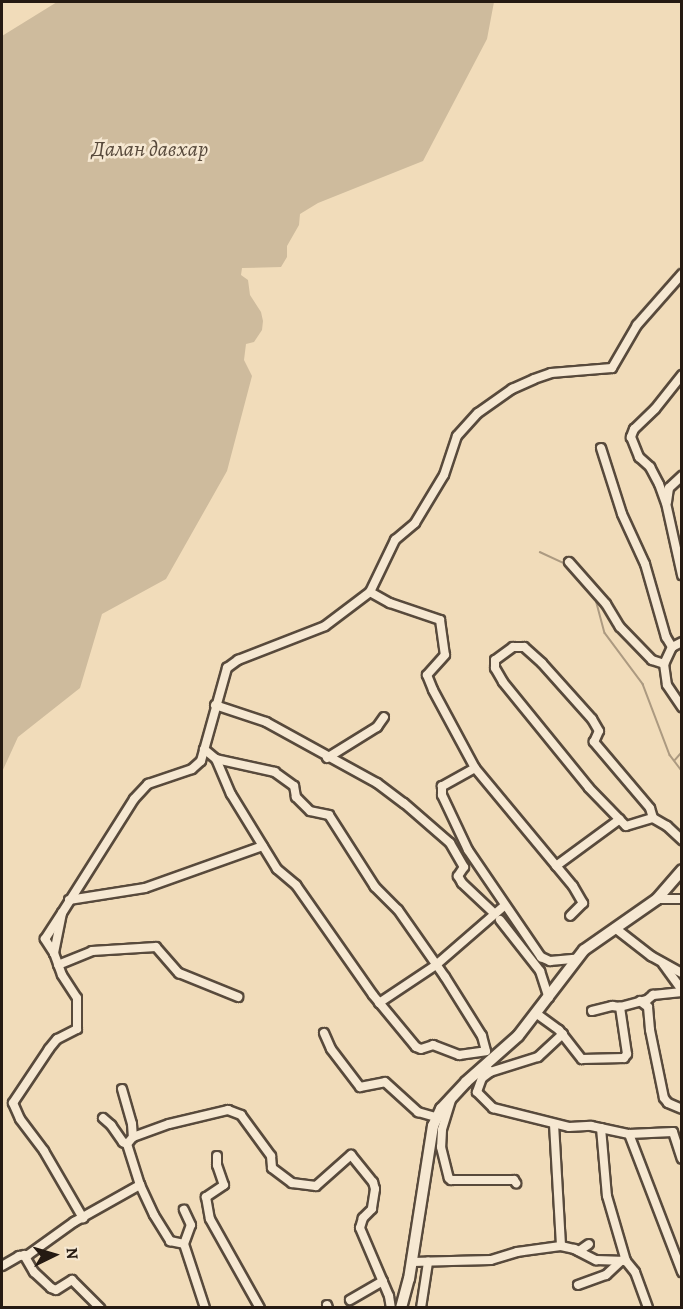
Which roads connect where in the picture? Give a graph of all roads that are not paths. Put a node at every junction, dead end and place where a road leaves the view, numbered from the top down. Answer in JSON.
{"nodes":[{"id":1,"x":681,"y":278,"type":"edge"},
{"id":2,"x":681,"y":375,"type":"edge"},
{"id":3,"x":601,"y":448,"type":"dead end"},
{"id":4,"x":681,"y":476,"type":"edge"},
{"id":5,"x":666,"y":503,"type":"junction"},
{"id":6,"x":569,"y":562,"type":"dead end"},
{"id":7,"x":681,"y":574,"type":"edge"},
{"id":8,"x":370,"y":592,"type":"junction"},
{"id":9,"x":681,"y":642,"type":"edge"},
{"id":10,"x":672,"y":647,"type":"junction"},
{"id":11,"x":664,"y":664,"type":"junction"},
{"id":12,"x":215,"y":705,"type":"junction"},
{"id":13,"x":681,"y":707,"type":"edge"},
{"id":14,"x":384,"y":717,"type":"dead end"},
{"id":15,"x":204,"y":749,"type":"junction"},
{"id":16,"x":327,"y":758,"type":"junction"},
{"id":17,"x":216,"y":759,"type":"junction"},
{"id":18,"x":475,"y":768,"type":"junction"},
{"id":19,"x":653,"y":818,"type":"junction"},
{"id":20,"x":620,"y":819,"type":"junction"},
{"id":21,"x":681,"y":840,"type":"edge"},
{"id":22,"x":263,"y":846,"type":"junction"},
{"id":23,"x":556,"y":866,"type":"junction"},
{"id":24,"x":681,"y":870,"type":"edge"},
{"id":25,"x":657,"y":898,"type":"junction"},
{"id":26,"x":681,"y":899,"type":"edge"},
{"id":27,"x":69,"y":900,"type":"junction"},
{"id":28,"x":504,"y":906,"type":"junction"},
{"id":29,"x":570,"y":916,"type":"dead end"},
{"id":30,"x":498,"y":917,"type":"junction"},
{"id":31,"x":615,"y":928,"type":"junction"},
{"id":32,"x":575,"y":959,"type":"junction"},
{"id":33,"x":663,"y":963,"type":"junction"},
{"id":34,"x":58,"y":965,"type":"junction"},
{"id":35,"x":436,"y":965,"type":"junction"},
{"id":36,"x":681,"y":972,"type":"edge"},
{"id":37,"x":681,"y":991,"type":"edge"},
{"id":38,"x":238,"y":997,"type":"dead end"},
{"id":39,"x":549,"y":998,"type":"junction"},
{"id":40,"x":639,"y":1001,"type":"junction"},
{"id":41,"x":380,"y":1003,"type":"junction"},
{"id":42,"x":620,"y":1007,"type":"junction"},
{"id":43,"x":592,"y":1011,"type":"dead end"},
{"id":44,"x":537,"y":1014,"type":"junction"},
{"id":45,"x":324,"y":1033,"type":"dead end"},
{"id":46,"x":563,"y":1035,"type":"junction"},
{"id":47,"x":488,"y":1062,"type":"junction"},
{"id":48,"x":122,"y":1089,"type":"dead end"},
{"id":49,"x":453,"y":1095,"type":"junction"},
{"id":50,"x":681,"y":1109,"type":"edge"},
{"id":51,"x":436,"y":1117,"type":"junction"},
{"id":52,"x":103,"y":1118,"type":"dead end"},
{"id":53,"x":554,"y":1124,"type":"junction"},
{"id":54,"x":601,"y":1128,"type":"junction"},
{"id":55,"x":629,"y":1134,"type":"junction"},
{"id":56,"x":130,"y":1140,"type":"junction"},
{"id":57,"x":217,"y":1156,"type":"dead end"},
{"id":58,"x":681,"y":1159,"type":"edge"},
{"id":59,"x":516,"y":1183,"type":"dead end"},
{"id":60,"x":140,"y":1185,"type":"junction"},
{"id":61,"x":184,"y":1210,"type":"dead end"},
{"id":62,"x":83,"y":1218,"type":"junction"},
{"id":63,"x":184,"y":1244,"type":"junction"},
{"id":64,"x":589,"y":1244,"type":"dead end"},
{"id":65,"x":561,"y":1246,"type":"junction"},
{"id":66,"x":574,"y":1249,"type":"junction"},
{"id":67,"x":24,"y":1255,"type":"junction"},
{"id":68,"x":624,"y":1261,"type":"junction"},
{"id":69,"x":412,"y":1262,"type":"junction"},
{"id":70,"x":428,"y":1262,"type":"junction"},
{"id":71,"x":2,"y":1263,"type":"edge"},
{"id":72,"x":681,"y":1272,"type":"edge"},
{"id":73,"x":383,"y":1281,"type":"junction"},
{"id":74,"x":578,"y":1285,"type":"dead end"},
{"id":75,"x":350,"y":1300,"type":"dead end"},
{"id":76,"x":100,"y":1308,"type":"edge"},
{"id":77,"x":205,"y":1308,"type":"edge"},
{"id":78,"x":260,"y":1308,"type":"edge"},
{"id":79,"x":391,"y":1308,"type":"edge"},
{"id":80,"x":401,"y":1308,"type":"edge"},
{"id":81,"x":421,"y":1308,"type":"edge"},
{"id":82,"x":648,"y":1308,"type":"edge"}],
"edges":[{"from":1,"to":8,"type":"street"},
{"from":2,"to":5,"type":"street"},
{"from":3,"to":10,"type":"street"},
{"from":4,"to":5,"type":"street"},
{"from":5,"to":7,"type":"street"},
{"from":6,"to":11,"type":"street"},
{"from":8,"to":12,"type":"street"},
{"from":8,"to":18,"type":"street"},
{"from":9,"to":10,"type":"street"},
{"from":10,"to":11,"type":"street"},
{"from":11,"to":13,"type":"street"},
{"from":12,"to":15,"type":"street"},
{"from":12,"to":16,"type":"street"},
{"from":14,"to":16,"type":"street"},
{"from":15,"to":17,"type":"street"},
{"from":15,"to":27,"type":"street"},
{"from":16,"to":30,"type":"street"},
{"from":17,"to":22,"type":"street"},
{"from":17,"to":35,"type":"street"},
{"from":18,"to":23,"type":"street"},
{"from":18,"to":28,"type":"street"},
{"from":19,"to":20,"type":"street"},
{"from":19,"to":20,"type":"street"},
{"from":19,"to":21,"type":"street"},
{"from":20,"to":23,"type":"street"},
{"from":22,"to":27,"type":"street"},
{"from":22,"to":41,"type":"street"},
{"from":23,"to":29,"type":"street"},
{"from":24,"to":25,"type":"main road"},
{"from":25,"to":26,"type":"street"},
{"from":25,"to":31,"type":"main road"},
{"from":27,"to":34,"type":"street"},
{"from":28,"to":30,"type":"street"},
{"from":28,"to":32,"type":"street"},
{"from":30,"to":35,"type":"street"},
{"from":30,"to":39,"type":"street"},
{"from":31,"to":32,"type":"main road"},
{"from":31,"to":33,"type":"street"},
{"from":32,"to":39,"type":"main road"},
{"from":33,"to":36,"type":"street"},
{"from":33,"to":37,"type":"street"},
{"from":34,"to":38,"type":"street"},
{"from":34,"to":62,"type":"street"},
{"from":35,"to":41,"type":"street"},
{"from":35,"to":47,"type":"street"},
{"from":37,"to":40,"type":"street"},
{"from":39,"to":44,"type":"main road"},
{"from":40,"to":42,"type":"street"},
{"from":40,"to":50,"type":"street"},
{"from":41,"to":47,"type":"street"},
{"from":42,"to":43,"type":"street"},
{"from":42,"to":46,"type":"street"},
{"from":44,"to":46,"type":"street"},
{"from":44,"to":47,"type":"main road"},
{"from":45,"to":51,"type":"street"},
{"from":46,"to":47,"type":"street"},
{"from":47,"to":49,"type":"main road"},
{"from":47,"to":53,"type":"street"},
{"from":48,"to":56,"type":"street"},
{"from":49,"to":51,"type":"main road"},
{"from":49,"to":59,"type":"street"},
{"from":51,"to":69,"type":"main road"},
{"from":52,"to":56,"type":"street"},
{"from":53,"to":54,"type":"street"},
{"from":53,"to":65,"type":"street"},
{"from":54,"to":55,"type":"street"},
{"from":54,"to":68,"type":"street"},
{"from":55,"to":58,"type":"street"},
{"from":55,"to":72,"type":"street"},
{"from":56,"to":60,"type":"street"},
{"from":56,"to":73,"type":"street"},
{"from":57,"to":78,"type":"street"},
{"from":60,"to":62,"type":"street"},
{"from":60,"to":63,"type":"street"},
{"from":61,"to":63,"type":"street"},
{"from":62,"to":67,"type":"street"},
{"from":63,"to":77,"type":"street"},
{"from":64,"to":66,"type":"street"},
{"from":65,"to":66,"type":"street"},
{"from":65,"to":70,"type":"street"},
{"from":66,"to":68,"type":"street"},
{"from":67,"to":71,"type":"street"},
{"from":67,"to":76,"type":"street"},
{"from":68,"to":74,"type":"street"},
{"from":68,"to":82,"type":"street"},
{"from":69,"to":70,"type":"street"},
{"from":69,"to":80,"type":"main road"},
{"from":70,"to":81,"type":"street"},
{"from":73,"to":75,"type":"street"},
{"from":73,"to":79,"type":"street"}]}
